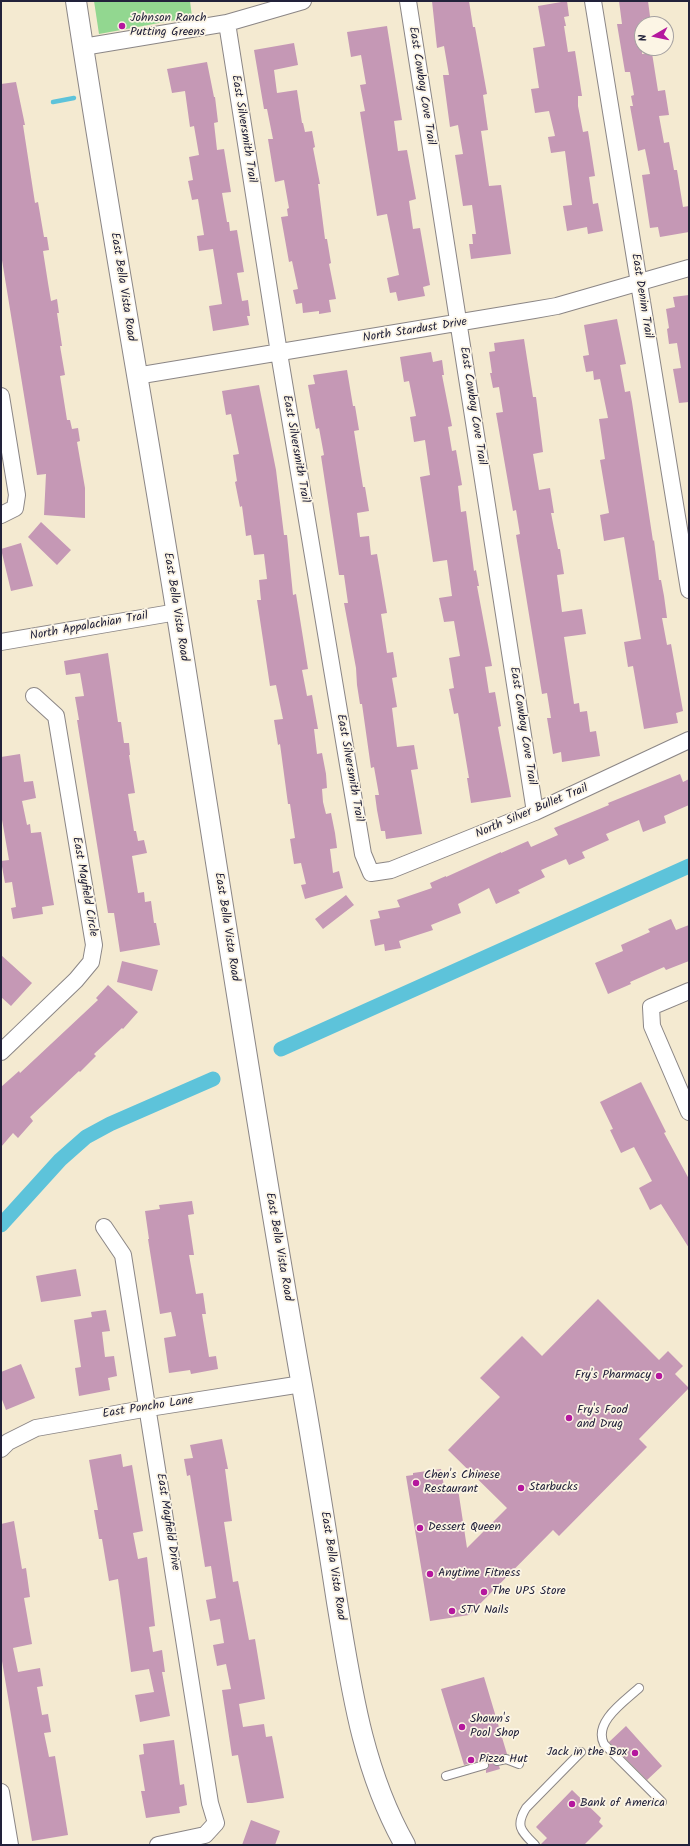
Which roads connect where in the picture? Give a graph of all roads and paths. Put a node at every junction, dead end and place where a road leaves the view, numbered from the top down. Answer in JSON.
{"nodes":[{"id":1,"x":76,"y":1,"type":"edge"},
{"id":2,"x":303,"y":1,"type":"edge"},
{"id":3,"x":408,"y":1,"type":"edge"},
{"id":4,"x":593,"y":1,"type":"edge"},
{"id":5,"x":227,"y":24,"type":"junction"},
{"id":6,"x":83,"y":47,"type":"junction"},
{"id":7,"x":689,"y":268,"type":"edge"},
{"id":8,"x":639,"y":283,"type":"junction"},
{"id":9,"x":459,"y":324,"type":"junction"},
{"id":10,"x":279,"y":353,"type":"junction"},
{"id":11,"x":136,"y":376,"type":"junction"},
{"id":12,"x":1,"y":396,"type":"edge"},
{"id":13,"x":8,"y":511,"type":"edge"},
{"id":14,"x":689,"y":590,"type":"edge"},
{"id":15,"x":177,"y":612,"type":"junction"},
{"id":16,"x":1,"y":642,"type":"edge"},
{"id":17,"x":34,"y":696,"type":"dead end"},
{"id":18,"x":689,"y":740,"type":"edge"},
{"id":19,"x":535,"y":812,"type":"junction"},
{"id":20,"x":371,"y":873,"type":"joint"},
{"id":21,"x":689,"y":991,"type":"edge"},
{"id":22,"x":1,"y":1052,"type":"edge"},
{"id":23,"x":689,"y":1112,"type":"edge"},
{"id":24,"x":104,"y":1227,"type":"dead end"},
{"id":25,"x":302,"y":1384,"type":"junction"},
{"id":26,"x":149,"y":1408,"type":"junction"},
{"id":27,"x":1,"y":1449,"type":"edge"},
{"id":28,"x":640,"y":1688,"type":"dead end"},
{"id":29,"x":581,"y":1752,"type":"dead end"},
{"id":30,"x":497,"y":1762,"type":"dead end"},
{"id":31,"x":519,"y":1764,"type":"dead end"},
{"id":32,"x":484,"y":1765,"type":"dead end"},
{"id":33,"x":446,"y":1776,"type":"dead end"},
{"id":34,"x":1,"y":1792,"type":"edge"},
{"id":35,"x":662,"y":1802,"type":"dead end"},
{"id":36,"x":10,"y":1845,"type":"edge"},
{"id":37,"x":158,"y":1845,"type":"edge"},
{"id":38,"x":405,"y":1845,"type":"edge"},
{"id":39,"x":535,"y":1845,"type":"edge"}],
"edges":[{"from":1,"to":6,"type":"street","name":"East Bella Vista Road"},
{"from":2,"to":5,"type":"street"},
{"from":3,"to":9,"type":"street","name":"East Cowboy Cove Trail"},
{"from":4,"to":8,"type":"street","name":"East Denim Trail"},
{"from":5,"to":6,"type":"street"},
{"from":5,"to":10,"type":"street","name":"East Silversmith Trail"},
{"from":6,"to":11,"type":"street","name":"East Bella Vista Road"},
{"from":7,"to":8,"type":"street","name":"North Stardust Drive"},
{"from":8,"to":9,"type":"street","name":"North Stardust Drive"},
{"from":8,"to":14,"type":"street","name":"East Denim Trail"},
{"from":9,"to":10,"type":"street","name":"North Stardust Drive"},
{"from":9,"to":19,"type":"street","name":"East Cowboy Cove Trail"},
{"from":10,"to":11,"type":"street","name":"North Stardust Drive"},
{"from":10,"to":20,"type":"street","name":"East Silversmith Trail"},
{"from":11,"to":15,"type":"street","name":"East Bella Vista Road"},
{"from":12,"to":13,"type":"street"},
{"from":15,"to":16,"type":"street","name":"North Appalachian Trail"},
{"from":15,"to":25,"type":"street","name":"East Bella Vista Road"},
{"from":17,"to":22,"type":"street","name":"East Mayfield Circle"},
{"from":18,"to":19,"type":"street","name":"North Silver Bullet Trail"},
{"from":19,"to":20,"type":"street","name":"North Silver Bullet Trail"},
{"from":21,"to":23,"type":"street"},
{"from":24,"to":26,"type":"street","name":"East Mayfield Drive"},
{"from":25,"to":26,"type":"street","name":"East Poncho Lane"},
{"from":25,"to":38,"type":"street","name":"East Bella Vista Road"},
{"from":26,"to":27,"type":"street","name":"East Poncho Lane"},
{"from":26,"to":37,"type":"street","name":"East Mayfield Drive"},
{"from":28,"to":35,"type":"lane"},
{"from":29,"to":39,"type":"lane"},
{"from":30,"to":31,"type":"lane"},
{"from":32,"to":33,"type":"lane"},
{"from":34,"to":36,"type":"street"}]}
